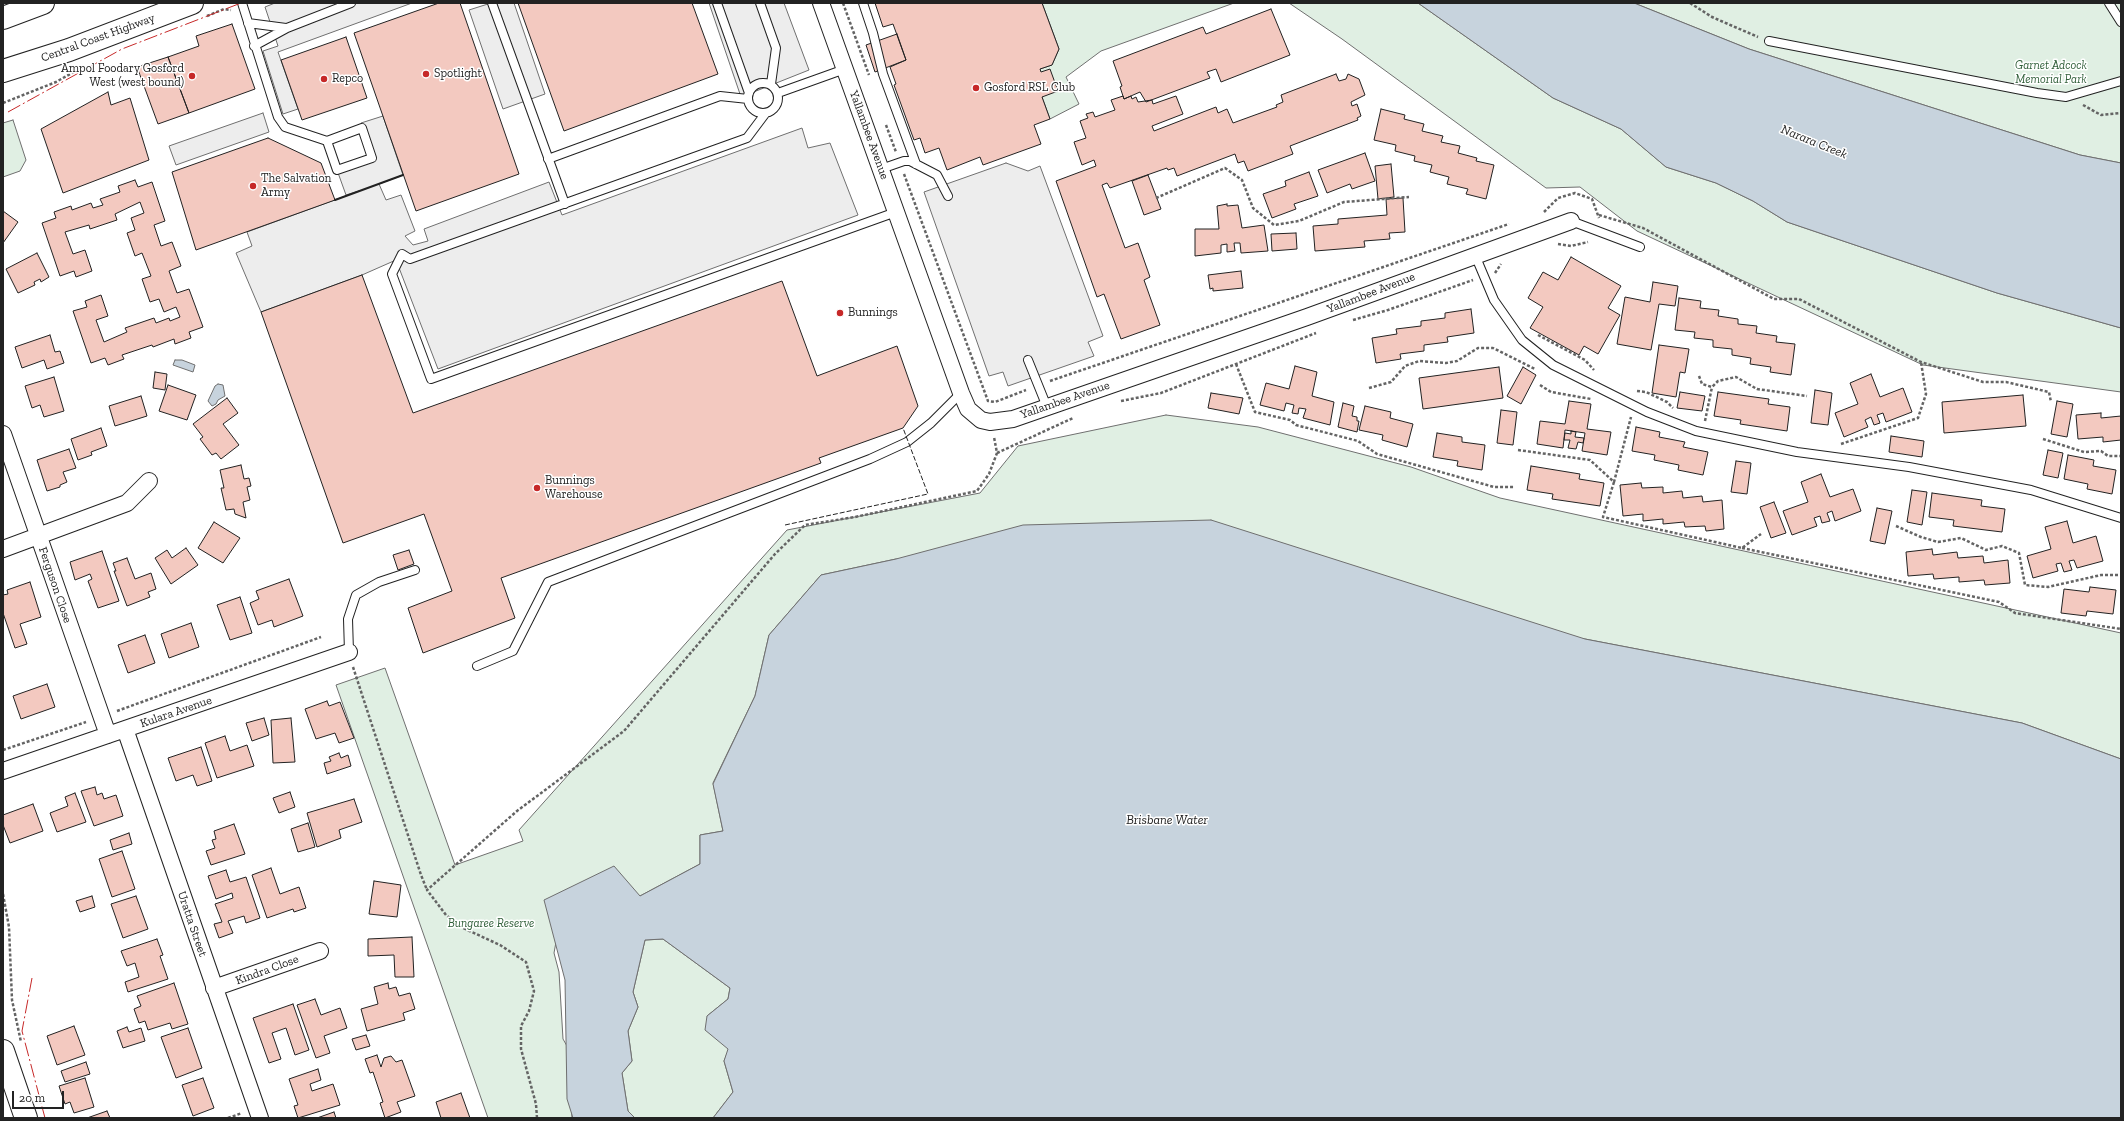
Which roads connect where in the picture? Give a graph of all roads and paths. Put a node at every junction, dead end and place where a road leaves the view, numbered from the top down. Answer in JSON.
{"nodes":[{"id":1,"x":43,"y":3,"type":"edge"},
{"id":2,"x":192,"y":3,"type":"edge"},
{"id":3,"x":242,"y":3,"type":"edge"},
{"id":4,"x":351,"y":3,"type":"edge"},
{"id":5,"x":492,"y":3,"type":"edge"},
{"id":6,"x":717,"y":3,"type":"edge"},
{"id":7,"x":760,"y":3,"type":"edge"},
{"id":8,"x":821,"y":3,"type":"edge"},
{"id":9,"x":863,"y":3,"type":"edge"},
{"id":10,"x":1690,"y":3,"type":"edge"},
{"id":11,"x":2109,"y":3,"type":"edge"},
{"id":12,"x":3,"y":18,"type":"edge"},
{"id":13,"x":2121,"y":22,"type":"edge"},
{"id":14,"x":248,"y":23,"type":"junction"},
{"id":15,"x":287,"y":28,"type":"junction"},
{"id":16,"x":1769,"y":42,"type":"joint"},
{"id":17,"x":254,"y":46,"type":"junction"},
{"id":18,"x":34,"y":62,"type":"junction"},
{"id":19,"x":845,"y":69,"type":"junction"},
{"id":20,"x":3,"y":72,"type":"edge"},
{"id":21,"x":3,"y":79,"type":"edge"},
{"id":22,"x":2121,"y":81,"type":"edge"},
{"id":23,"x":770,"y":84,"type":"junction"},
{"id":24,"x":778,"y":92,"type":"junction"},
{"id":25,"x":748,"y":96,"type":"junction"},
{"id":26,"x":2066,"y":97,"type":"junction"},
{"id":27,"x":2121,"y":113,"type":"edge"},
{"id":28,"x":765,"y":114,"type":"junction"},
{"id":29,"x":327,"y":141,"type":"junction"},
{"id":30,"x":548,"y":159,"type":"junction"},
{"id":31,"x":916,"y":164,"type":"junction"},
{"id":32,"x":881,"y":169,"type":"junction"},
{"id":33,"x":904,"y":174,"type":"dead end"},
{"id":34,"x":948,"y":196,"type":"dead end"},
{"id":35,"x":1156,"y":198,"type":"dead end"},
{"id":36,"x":1409,"y":198,"type":"dead end"},
{"id":37,"x":565,"y":204,"type":"junction"},
{"id":38,"x":896,"y":212,"type":"junction"},
{"id":39,"x":1599,"y":215,"type":"dead end"},
{"id":40,"x":1571,"y":221,"type":"joint"},
{"id":41,"x":1640,"y":248,"type":"dead end"},
{"id":42,"x":1426,"y":253,"type":"dead end"},
{"id":43,"x":1475,"y":255,"type":"junction"},
{"id":44,"x":1484,"y":276,"type":"junction"},
{"id":45,"x":1345,"y":322,"type":"dead end"},
{"id":46,"x":1324,"y":330,"type":"dead end"},
{"id":47,"x":1531,"y":331,"type":"dead end"},
{"id":48,"x":1028,"y":360,"type":"dead end"},
{"id":49,"x":1921,"y":362,"type":"junction"},
{"id":50,"x":1236,"y":364,"type":"junction"},
{"id":51,"x":1541,"y":372,"type":"dead end"},
{"id":52,"x":1598,"y":376,"type":"dead end"},
{"id":53,"x":1699,"y":376,"type":"dead end"},
{"id":54,"x":1038,"y":386,"type":"junction"},
{"id":55,"x":1712,"y":386,"type":"junction"},
{"id":56,"x":1370,"y":388,"type":"dead end"},
{"id":57,"x":1634,"y":391,"type":"dead end"},
{"id":58,"x":960,"y":393,"type":"junction"},
{"id":59,"x":1807,"y":396,"type":"dead end"},
{"id":60,"x":1117,"y":401,"type":"dead end"},
{"id":61,"x":2051,"y":402,"type":"dead end"},
{"id":62,"x":1047,"y":407,"type":"junction"},
{"id":63,"x":1676,"y":411,"type":"dead end"},
{"id":64,"x":1076,"y":416,"type":"dead end"},
{"id":65,"x":1631,"y":416,"type":"dead end"},
{"id":66,"x":1698,"y":419,"type":"dead end"},
{"id":67,"x":990,"y":422,"type":"junction"},
{"id":68,"x":1705,"y":422,"type":"junction"},
{"id":69,"x":1713,"y":424,"type":"dead end"},
{"id":70,"x":1703,"y":432,"type":"junction"},
{"id":71,"x":3,"y":434,"type":"edge"},
{"id":72,"x":2043,"y":439,"type":"dead end"},
{"id":73,"x":1834,"y":447,"type":"dead end"},
{"id":74,"x":1518,"y":450,"type":"dead end"},
{"id":75,"x":997,"y":453,"type":"junction"},
{"id":76,"x":2121,"y":456,"type":"edge"},
{"id":77,"x":149,"y":481,"type":"dead end"},
{"id":78,"x":1614,"y":482,"type":"junction"},
{"id":79,"x":1514,"y":487,"type":"dead end"},
{"id":80,"x":2121,"y":518,"type":"edge"},
{"id":81,"x":1896,"y":526,"type":"dead end"},
{"id":82,"x":1761,"y":534,"type":"dead end"},
{"id":83,"x":38,"y":536,"type":"junction"},
{"id":84,"x":3,"y":548,"type":"edge"},
{"id":85,"x":1742,"y":548,"type":"junction"},
{"id":86,"x":415,"y":570,"type":"dead end"},
{"id":87,"x":2121,"y":575,"type":"edge"},
{"id":88,"x":2121,"y":629,"type":"edge"},
{"id":89,"x":321,"y":637,"type":"dead end"},
{"id":90,"x":348,"y":652,"type":"junction"},
{"id":91,"x":477,"y":666,"type":"dead end"},
{"id":92,"x":101,"y":717,"type":"junction"},
{"id":93,"x":126,"y":729,"type":"junction"},
{"id":94,"x":108,"y":735,"type":"junction"},
{"id":95,"x":3,"y":750,"type":"edge"},
{"id":96,"x":3,"y":771,"type":"edge"},
{"id":97,"x":427,"y":890,"type":"junction"},
{"id":98,"x":3,"y":894,"type":"edge"},
{"id":99,"x":320,"y":951,"type":"dead end"},
{"id":100,"x":214,"y":988,"type":"junction"},
{"id":101,"x":12,"y":1049,"type":"edge"},
{"id":102,"x":26,"y":1118,"type":"edge"},
{"id":103,"x":260,"y":1118,"type":"edge"},
{"id":104,"x":537,"y":1118,"type":"edge"}],
"edges":[{"from":1,"to":12,"type":"main road"},
{"from":2,"to":18,"type":"main road","name":"Central Coast Highway"},
{"from":3,"to":14,"type":"lane"},
{"from":4,"to":15,"type":"lane"},
{"from":5,"to":30,"type":"lane"},
{"from":6,"to":25,"type":"lane"},
{"from":7,"to":23,"type":"lane"},
{"from":8,"to":19,"type":"street","name":"Yallambee Avenue"},
{"from":9,"to":31,"type":"lane"},
{"from":10,"to":16,"type":"path"},
{"from":11,"to":13,"type":"lane"},
{"from":14,"to":15,"type":"lane"},
{"from":14,"to":17,"type":"lane"},
{"from":15,"to":17,"type":"lane"},
{"from":16,"to":26,"type":"lane"},
{"from":17,"to":29,"type":"lane"},
{"from":18,"to":20,"type":"main road","name":"Central Coast Highway"},
{"from":18,"to":21,"type":"main road"},
{"from":19,"to":24,"type":"lane"},
{"from":19,"to":32,"type":"street","name":"Yallambee Avenue"},
{"from":22,"to":26,"type":"lane"},
{"from":23,"to":24,"type":"lane"},
{"from":23,"to":25,"type":"lane"},
{"from":24,"to":28,"type":"lane"},
{"from":25,"to":28,"type":"lane"},
{"from":25,"to":30,"type":"lane"},
{"from":26,"to":27,"type":"path"},
{"from":28,"to":37,"type":"lane"},
{"from":29,"to":29,"type":"lane"},
{"from":30,"to":37,"type":"lane"},
{"from":31,"to":32,"type":"lane"},
{"from":31,"to":34,"type":"lane"},
{"from":32,"to":38,"type":"street","name":"Yallambee Avenue"},
{"from":33,"to":54,"type":"path"},
{"from":35,"to":36,"type":"path"},
{"from":37,"to":38,"type":"lane"},
{"from":38,"to":58,"type":"street","name":"Yallambee Avenue"},
{"from":39,"to":49,"type":"path"},
{"from":40,"to":41,"type":"lane"},
{"from":40,"to":43,"type":"street","name":"Yallambee Avenue"},
{"from":42,"to":54,"type":"path"},
{"from":43,"to":44,"type":"lane"},
{"from":43,"to":62,"type":"street","name":"Yallambee Avenue"},
{"from":44,"to":45,"type":"path"},
{"from":44,"to":70,"type":"lane"},
{"from":46,"to":50,"type":"path"},
{"from":47,"to":52,"type":"path"},
{"from":48,"to":54,"type":"lane"},
{"from":49,"to":61,"type":"path"},
{"from":49,"to":73,"type":"path"},
{"from":50,"to":60,"type":"path"},
{"from":50,"to":79,"type":"path"},
{"from":51,"to":56,"type":"path"},
{"from":53,"to":55,"type":"path"},
{"from":54,"to":62,"type":"lane"},
{"from":55,"to":59,"type":"path"},
{"from":55,"to":68,"type":"path"},
{"from":57,"to":63,"type":"path"},
{"from":58,"to":67,"type":"street","name":"Yallambee Avenue"},
{"from":58,"to":91,"type":"lane"},
{"from":62,"to":67,"type":"street","name":"Yallambee Avenue"},
{"from":64,"to":75,"type":"path"},
{"from":65,"to":78,"type":"path"},
{"from":66,"to":68,"type":"path"},
{"from":67,"to":75,"type":"path"},
{"from":68,"to":69,"type":"path"},
{"from":68,"to":70,"type":"path"},
{"from":70,"to":80,"type":"lane"},
{"from":71,"to":83,"type":"street","name":"Ferguson Close"},
{"from":72,"to":76,"type":"path"},
{"from":74,"to":78,"type":"path"},
{"from":75,"to":97,"type":"path"},
{"from":77,"to":83,"type":"street"},
{"from":78,"to":85,"type":"path"},
{"from":81,"to":87,"type":"path"},
{"from":82,"to":85,"type":"path"},
{"from":83,"to":84,"type":"street"},
{"from":83,"to":92,"type":"street","name":"Ferguson Close"},
{"from":85,"to":88,"type":"path"},
{"from":86,"to":90,"type":"lane"},
{"from":89,"to":92,"type":"path"},
{"from":90,"to":93,"type":"street","name":"Kulara Avenue"},
{"from":90,"to":97,"type":"path"},
{"from":92,"to":94,"type":"street","name":"Ferguson Close"},
{"from":92,"to":95,"type":"path"},
{"from":93,"to":94,"type":"street","name":"Kulara Avenue"},
{"from":93,"to":100,"type":"street","name":"Uratta Street"},
{"from":94,"to":96,"type":"street","name":"Kulara Avenue"},
{"from":97,"to":104,"type":"path"},
{"from":98,"to":101,"type":"path"},
{"from":99,"to":100,"type":"street","name":"Kindra Close"},
{"from":100,"to":103,"type":"street","name":"Uratta Street"},
{"from":101,"to":102,"type":"main road"}]}
